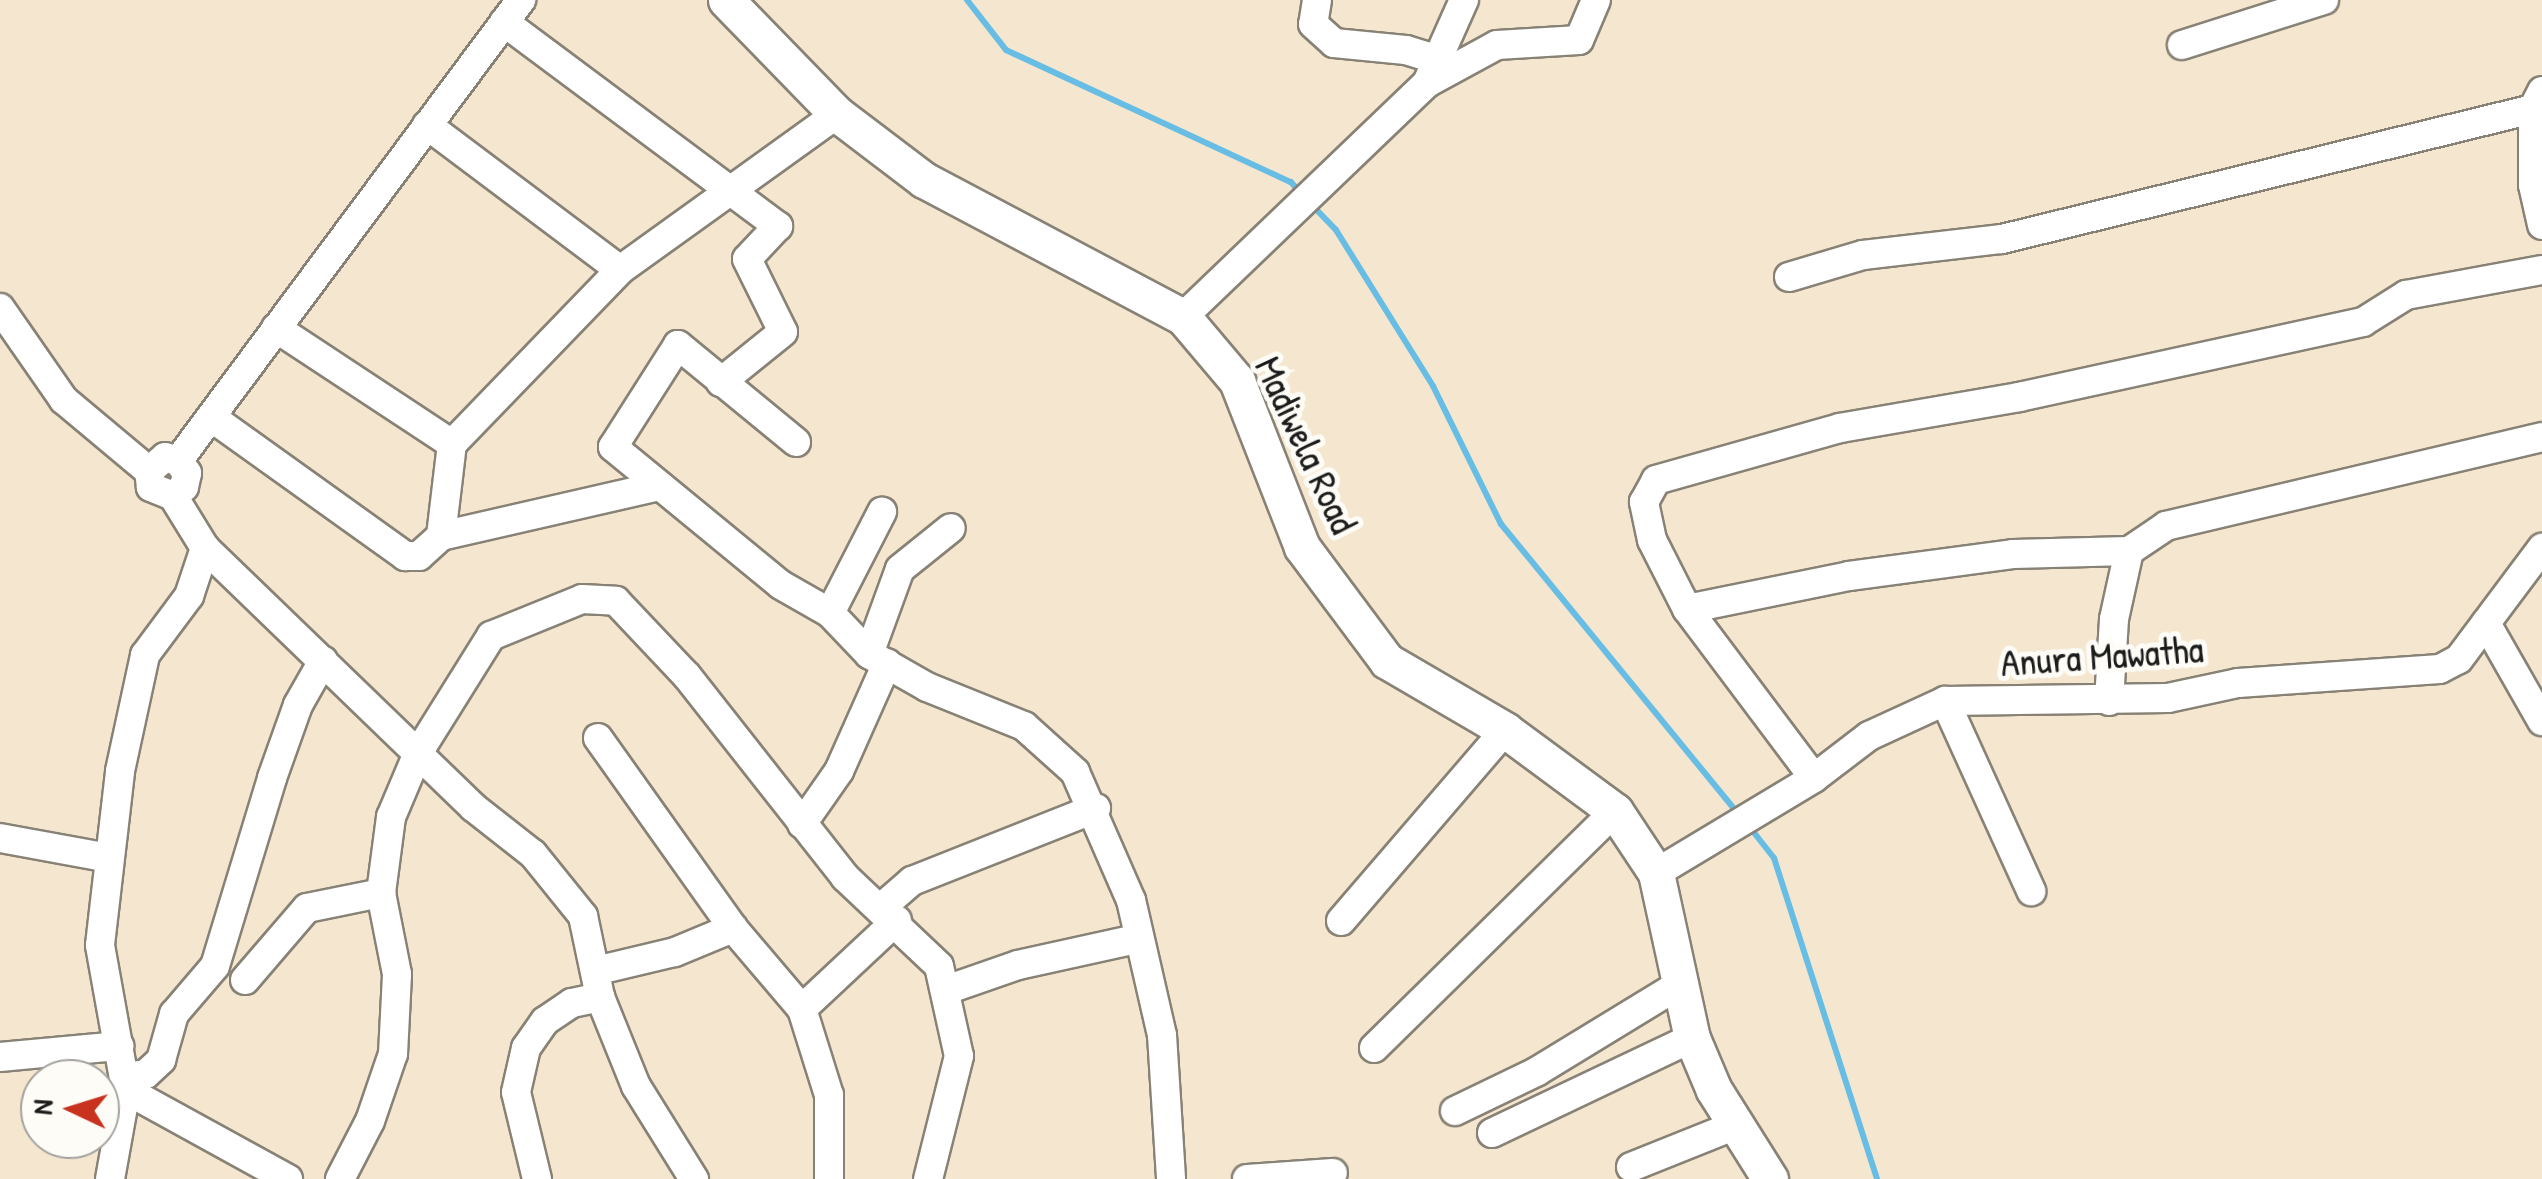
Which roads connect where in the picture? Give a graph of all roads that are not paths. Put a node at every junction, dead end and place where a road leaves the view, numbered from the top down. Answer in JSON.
{"nodes":[{"id":1,"x":726,"y":0,"type":"edge"},
{"id":2,"x":1317,"y":0,"type":"edge"},
{"id":3,"x":1464,"y":0,"type":"edge"},
{"id":4,"x":1596,"y":0,"type":"edge"},
{"id":5,"x":2324,"y":0,"type":"edge"},
{"id":6,"x":512,"y":11,"type":"edge"},
{"id":7,"x":2182,"y":45,"type":"dead end"},
{"id":8,"x":1434,"y":72,"type":"junction"},
{"id":9,"x":2538,"y":100,"type":"edge"},
{"id":10,"x":838,"y":114,"type":"junction"},
{"id":11,"x":426,"y":125,"type":"junction"},
{"id":12,"x":732,"y":195,"type":"junction"},
{"id":13,"x":2542,"y":225,"type":"edge"},
{"id":14,"x":620,"y":270,"type":"junction"},
{"id":15,"x":2542,"y":270,"type":"edge"},
{"id":16,"x":1789,"y":278,"type":"dead end"},
{"id":17,"x":0,"y":308,"type":"edge"},
{"id":18,"x":1183,"y":318,"type":"junction"},
{"id":19,"x":276,"y":328,"type":"junction"},
{"id":20,"x":722,"y":382,"type":"junction"},
{"id":21,"x":211,"y":417,"type":"junction"},
{"id":22,"x":2542,"y":437,"type":"edge"},
{"id":23,"x":796,"y":442,"type":"dead end"},
{"id":24,"x":452,"y":444,"type":"junction"},
{"id":25,"x":178,"y":461,"type":"junction"},
{"id":26,"x":149,"y":471,"type":"junction"},
{"id":27,"x":659,"y":486,"type":"junction"},
{"id":28,"x":173,"y":496,"type":"junction"},
{"id":29,"x":882,"y":512,"type":"dead end"},
{"id":30,"x":951,"y":528,"type":"dead end"},
{"id":31,"x":442,"y":536,"type":"junction"},
{"id":32,"x":205,"y":548,"type":"junction"},
{"id":33,"x":2542,"y":548,"type":"edge"},
{"id":34,"x":2129,"y":552,"type":"junction"},
{"id":35,"x":1686,"y":609,"type":"junction"},
{"id":36,"x":830,"y":613,"type":"junction"},
{"id":37,"x":2486,"y":623,"type":"junction"},
{"id":38,"x":878,"y":658,"type":"junction"},
{"id":39,"x":323,"y":661,"type":"junction"},
{"id":40,"x":2109,"y":701,"type":"junction"},
{"id":41,"x":1945,"y":702,"type":"junction"},
{"id":42,"x":2542,"y":720,"type":"edge"},
{"id":43,"x":1505,"y":730,"type":"junction"},
{"id":44,"x":598,"y":738,"type":"dead end"},
{"id":45,"x":418,"y":753,"type":"junction"},
{"id":46,"x":1814,"y":778,"type":"junction"},
{"id":47,"x":1096,"y":808,"type":"junction"},
{"id":48,"x":1616,"y":811,"type":"junction"},
{"id":49,"x":802,"y":824,"type":"junction"},
{"id":50,"x":0,"y":838,"type":"edge"},
{"id":51,"x":109,"y":858,"type":"junction"},
{"id":52,"x":1656,"y":873,"type":"junction"},
{"id":53,"x":2031,"y":890,"type":"dead end"},
{"id":54,"x":381,"y":893,"type":"junction"},
{"id":55,"x":889,"y":914,"type":"junction"},
{"id":56,"x":1341,"y":922,"type":"dead end"},
{"id":57,"x":733,"y":928,"type":"junction"},
{"id":58,"x":1136,"y":939,"type":"junction"},
{"id":59,"x":245,"y":980,"type":"dead end"},
{"id":60,"x":597,"y":984,"type":"junction"},
{"id":61,"x":1680,"y":984,"type":"junction"},
{"id":62,"x":949,"y":989,"type":"junction"},
{"id":63,"x":802,"y":1009,"type":"junction"},
{"id":64,"x":1692,"y":1038,"type":"junction"},
{"id":65,"x":119,"y":1046,"type":"junction"},
{"id":66,"x":1374,"y":1048,"type":"dead end"},
{"id":67,"x":0,"y":1057,"type":"edge"},
{"id":68,"x":126,"y":1084,"type":"junction"},
{"id":69,"x":1455,"y":1110,"type":"dead end"},
{"id":70,"x":1736,"y":1126,"type":"junction"},
{"id":71,"x":1492,"y":1133,"type":"dead end"},
{"id":72,"x":1630,"y":1167,"type":"dead end"},
{"id":73,"x":1332,"y":1173,"type":"dead end"},
{"id":74,"x":110,"y":1179,"type":"edge"},
{"id":75,"x":288,"y":1179,"type":"edge"},
{"id":76,"x":340,"y":1179,"type":"edge"},
{"id":77,"x":537,"y":1179,"type":"edge"},
{"id":78,"x":694,"y":1179,"type":"edge"},
{"id":79,"x":829,"y":1179,"type":"edge"},
{"id":80,"x":928,"y":1179,"type":"edge"},
{"id":81,"x":1171,"y":1179,"type":"edge"},
{"id":82,"x":1247,"y":1179,"type":"edge"},
{"id":83,"x":1770,"y":1179,"type":"edge"}],
"edges":[{"from":1,"to":10,"type":"main road","name":"Madiwela Road"},
{"from":2,"to":8,"type":"street"},
{"from":3,"to":8,"type":"street"},
{"from":4,"to":8,"type":"street"},
{"from":5,"to":7,"type":"street"},
{"from":6,"to":11,"type":"street"},
{"from":6,"to":12,"type":"street"},
{"from":8,"to":18,"type":"street"},
{"from":9,"to":13,"type":"street"},
{"from":9,"to":16,"type":"street"},
{"from":10,"to":12,"type":"street"},
{"from":10,"to":18,"type":"main road","name":"Madiwela Road"},
{"from":11,"to":14,"type":"street"},
{"from":11,"to":19,"type":"street"},
{"from":12,"to":14,"type":"street"},
{"from":12,"to":20,"type":"street"},
{"from":14,"to":24,"type":"street"},
{"from":15,"to":35,"type":"street"},
{"from":17,"to":26,"type":"street"},
{"from":18,"to":43,"type":"main road","name":"Madiwela Road"},
{"from":19,"to":21,"type":"street"},
{"from":19,"to":24,"type":"street"},
{"from":20,"to":23,"type":"street"},
{"from":20,"to":27,"type":"street"},
{"from":21,"to":25,"type":"street"},
{"from":21,"to":31,"type":"street"},
{"from":22,"to":34,"type":"street"},
{"from":24,"to":31,"type":"street"},
{"from":25,"to":26,"type":"street"},
{"from":25,"to":28,"type":"street"},
{"from":26,"to":28,"type":"street"},
{"from":27,"to":31,"type":"street"},
{"from":27,"to":36,"type":"street"},
{"from":28,"to":32,"type":"street"},
{"from":29,"to":36,"type":"street"},
{"from":30,"to":38,"type":"street"},
{"from":32,"to":39,"type":"street"},
{"from":32,"to":51,"type":"street"},
{"from":33,"to":37,"type":"street","name":"Anura Mawatha"},
{"from":34,"to":35,"type":"street"},
{"from":34,"to":40,"type":"street"},
{"from":35,"to":46,"type":"street"},
{"from":36,"to":38,"type":"street"},
{"from":37,"to":40,"type":"street","name":"Anura Mawatha"},
{"from":37,"to":42,"type":"street"},
{"from":38,"to":47,"type":"street"},
{"from":38,"to":49,"type":"street"},
{"from":39,"to":45,"type":"street"},
{"from":39,"to":68,"type":"street"},
{"from":40,"to":41,"type":"street","name":"Anura Mawatha"},
{"from":41,"to":46,"type":"street","name":"Anura Mawatha"},
{"from":41,"to":53,"type":"street"},
{"from":43,"to":48,"type":"main road","name":"Madiwela Road"},
{"from":43,"to":56,"type":"street"},
{"from":44,"to":57,"type":"street"},
{"from":45,"to":49,"type":"street"},
{"from":45,"to":54,"type":"street"},
{"from":45,"to":60,"type":"street"},
{"from":46,"to":52,"type":"street","name":"Anura Mawatha"},
{"from":47,"to":55,"type":"street"},
{"from":47,"to":58,"type":"street"},
{"from":48,"to":52,"type":"main road","name":"Madiwela Road"},
{"from":48,"to":66,"type":"street"},
{"from":49,"to":55,"type":"street"},
{"from":50,"to":51,"type":"street"},
{"from":51,"to":65,"type":"street"},
{"from":52,"to":61,"type":"main road","name":"Madiwela Road"},
{"from":54,"to":59,"type":"street"},
{"from":54,"to":76,"type":"street"},
{"from":55,"to":62,"type":"street"},
{"from":55,"to":63,"type":"street"},
{"from":57,"to":60,"type":"street"},
{"from":57,"to":63,"type":"street"},
{"from":58,"to":62,"type":"street"},
{"from":58,"to":81,"type":"street"},
{"from":60,"to":77,"type":"street"},
{"from":60,"to":78,"type":"street"},
{"from":61,"to":64,"type":"main road","name":"Madiwela Road"},
{"from":61,"to":69,"type":"street"},
{"from":62,"to":80,"type":"street"},
{"from":63,"to":79,"type":"street"},
{"from":64,"to":70,"type":"main road","name":"Madiwela Road"},
{"from":64,"to":71,"type":"street"},
{"from":65,"to":67,"type":"street"},
{"from":65,"to":68,"type":"street"},
{"from":68,"to":74,"type":"street"},
{"from":68,"to":75,"type":"street"},
{"from":70,"to":72,"type":"street"},
{"from":70,"to":83,"type":"main road","name":"Madiwela Road"},
{"from":73,"to":82,"type":"street"}]}
